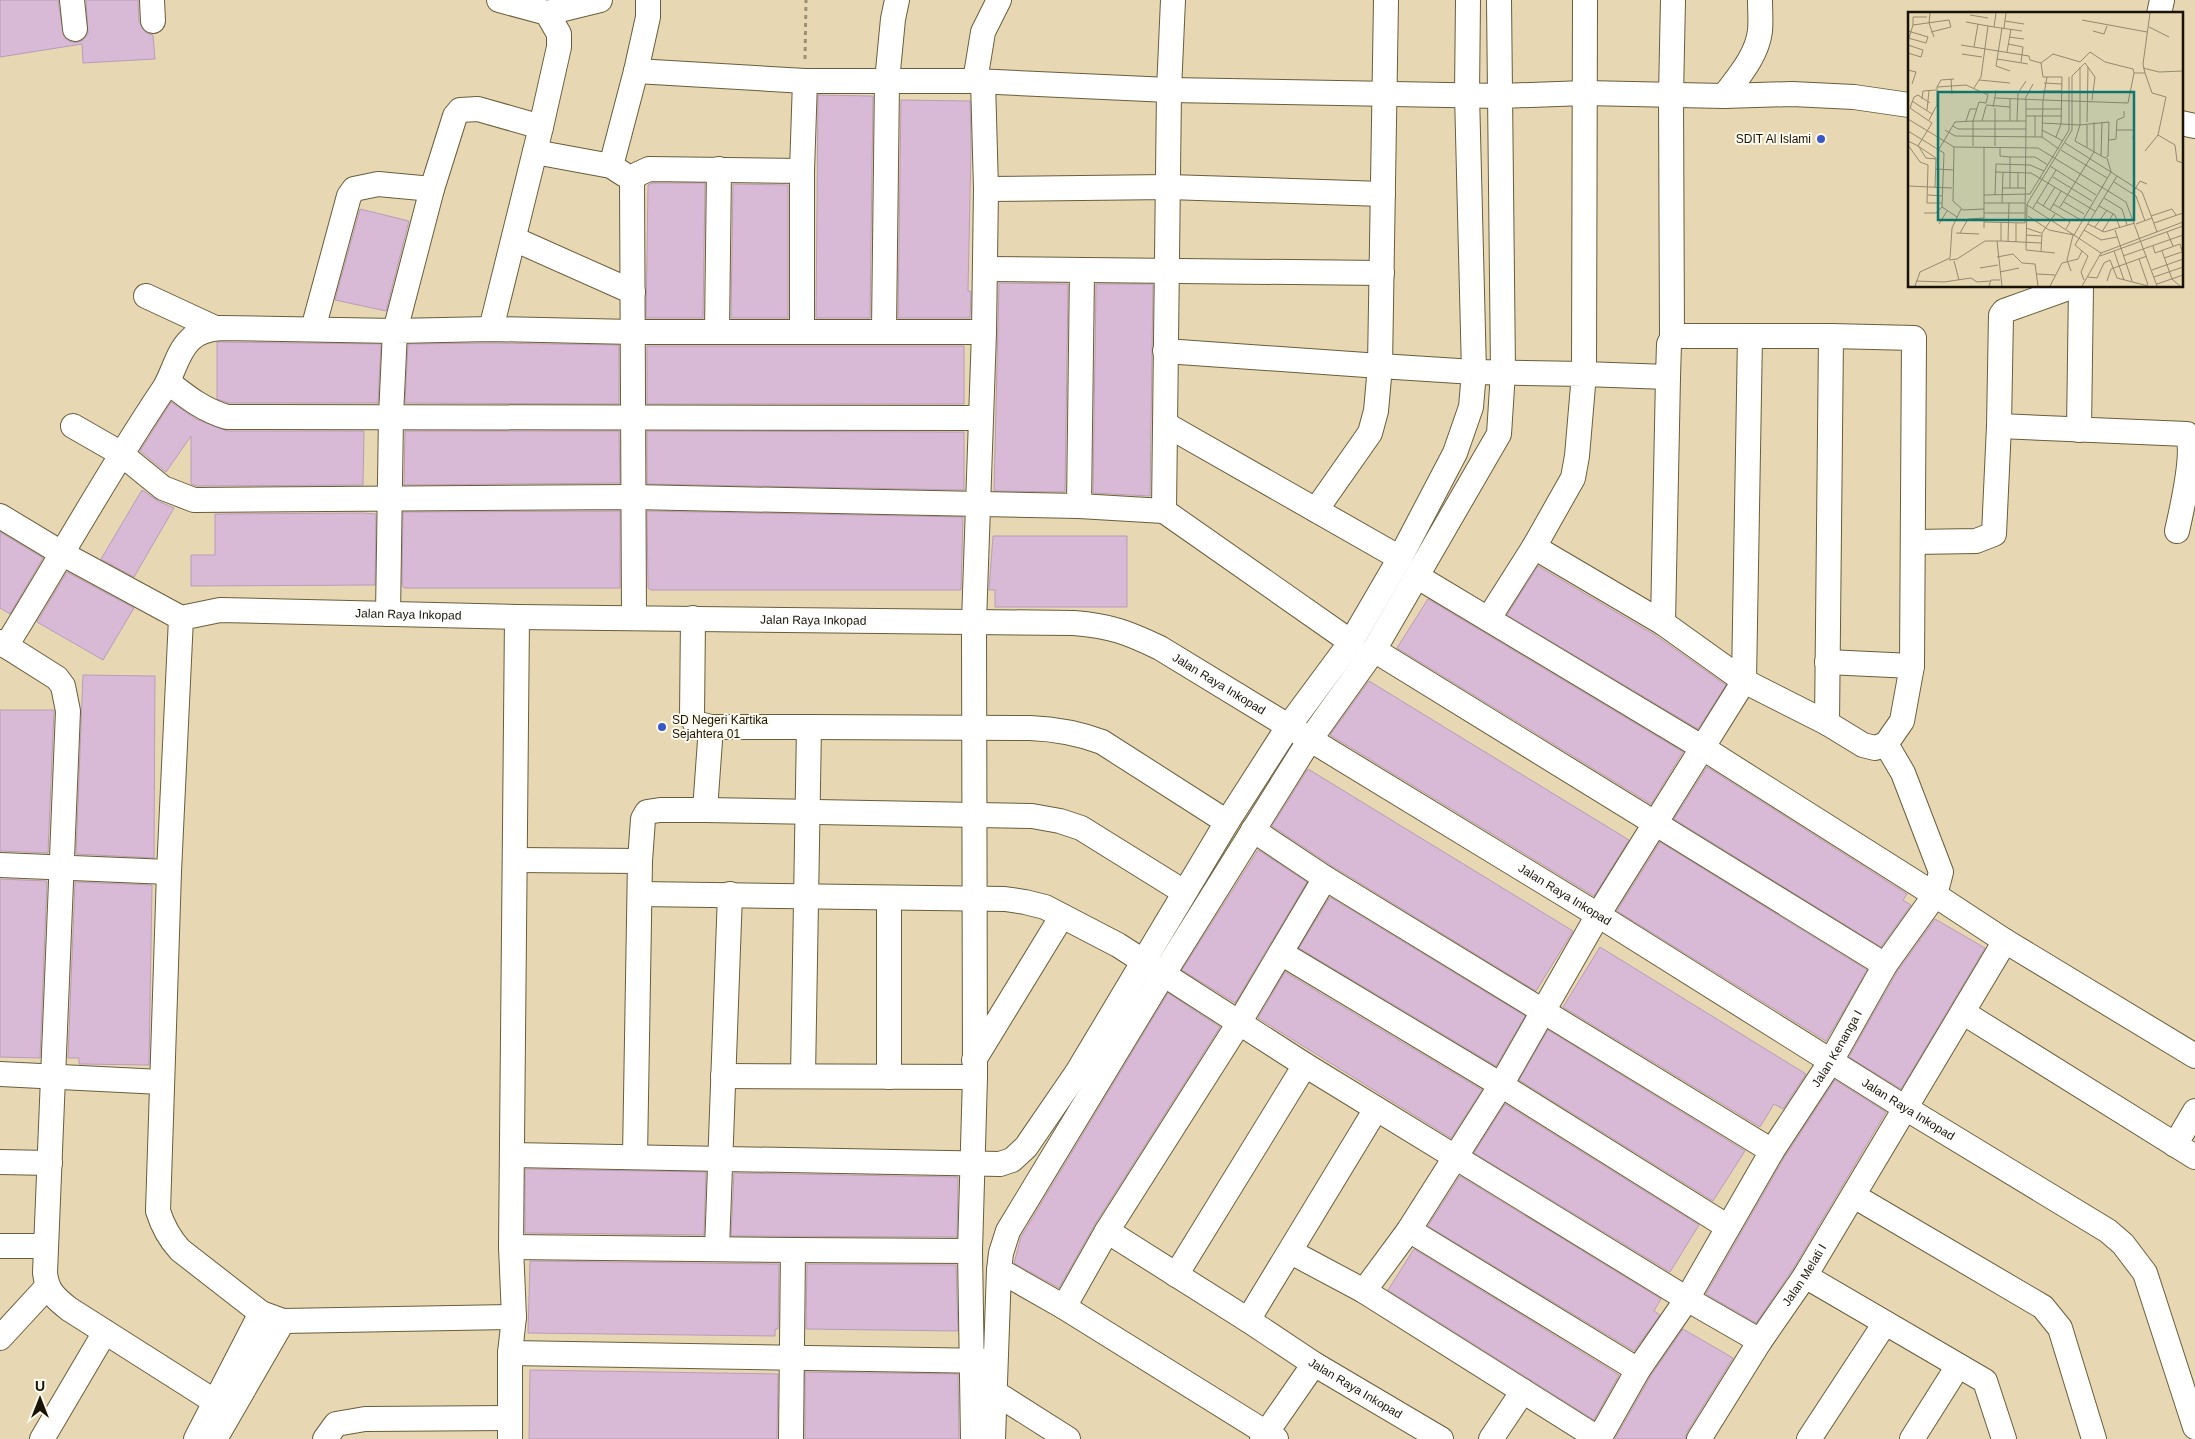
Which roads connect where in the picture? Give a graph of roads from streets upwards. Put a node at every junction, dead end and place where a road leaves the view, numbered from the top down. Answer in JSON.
{"nodes":[{"id":1,"x":72,"y":0,"type":"edge"},
{"id":2,"x":499,"y":0,"type":"edge"},
{"id":3,"x":600,"y":0,"type":"edge"},
{"id":4,"x":648,"y":0,"type":"edge"},
{"id":5,"x":897,"y":0,"type":"edge"},
{"id":6,"x":999,"y":0,"type":"edge"},
{"id":7,"x":1173,"y":0,"type":"edge"},
{"id":8,"x":1386,"y":0,"type":"edge"},
{"id":9,"x":1468,"y":0,"type":"edge"},
{"id":10,"x":1499,"y":0,"type":"edge"},
{"id":11,"x":1585,"y":0,"type":"edge"},
{"id":12,"x":1673,"y":0,"type":"edge"},
{"id":13,"x":1760,"y":0,"type":"edge"},
{"id":14,"x":548,"y":13,"type":"junction"},
{"id":15,"x":75,"y":29,"type":"dead end"},
{"id":16,"x":636,"y":71,"type":"junction"},
{"id":17,"x":805,"y":81,"type":"junction"},
{"id":18,"x":886,"y":81,"type":"junction"},
{"id":19,"x":979,"y":81,"type":"junction"},
{"id":20,"x":1169,"y":90,"type":"junction"},
{"id":21,"x":1585,"y":93,"type":"junction"},
{"id":22,"x":1385,"y":94,"type":"junction"},
{"id":23,"x":1467,"y":94,"type":"junction"},
{"id":24,"x":1671,"y":95,"type":"junction"},
{"id":25,"x":1501,"y":96,"type":"junction"},
{"id":26,"x":1724,"y":96,"type":"junction"},
{"id":27,"x":1908,"y":105,"type":"edge"},
{"id":28,"x":2182,"y":123,"type":"edge"},
{"id":29,"x":541,"y":126,"type":"junction"},
{"id":30,"x":2195,"y":126,"type":"edge"},
{"id":31,"x":535,"y":152,"type":"junction"},
{"id":32,"x":611,"y":166,"type":"junction"},
{"id":33,"x":719,"y":169,"type":"junction"},
{"id":34,"x":802,"y":172,"type":"junction"},
{"id":35,"x":632,"y":180,"type":"junction"},
{"id":36,"x":1170,"y":187,"type":"junction"},
{"id":37,"x":432,"y":189,"type":"junction"},
{"id":38,"x":986,"y":189,"type":"junction"},
{"id":39,"x":1383,"y":194,"type":"junction"},
{"id":40,"x":514,"y":238,"type":"junction"},
{"id":41,"x":985,"y":269,"type":"junction"},
{"id":42,"x":1082,"y":270,"type":"junction"},
{"id":43,"x":1166,"y":270,"type":"junction"},
{"id":44,"x":1382,"y":273,"type":"junction"},
{"id":45,"x":2068,"y":288,"type":"edge"},
{"id":46,"x":2081,"y":288,"type":"edge"},
{"id":47,"x":633,"y":292,"type":"junction"},
{"id":48,"x":146,"y":296,"type":"dead end"},
{"id":49,"x":215,"y":328,"type":"junction"},
{"id":50,"x":312,"y":329,"type":"junction"},
{"id":51,"x":491,"y":329,"type":"junction"},
{"id":52,"x":884,"y":330,"type":"junction"},
{"id":53,"x":395,"y":331,"type":"junction"},
{"id":54,"x":717,"y":331,"type":"junction"},
{"id":55,"x":802,"y":331,"type":"junction"},
{"id":56,"x":633,"y":332,"type":"junction"},
{"id":57,"x":984,"y":332,"type":"junction"},
{"id":58,"x":1750,"y":336,"type":"junction"},
{"id":59,"x":1831,"y":336,"type":"junction"},
{"id":60,"x":1672,"y":338,"type":"junction"},
{"id":61,"x":1165,"y":351,"type":"junction"},
{"id":62,"x":1380,"y":366,"type":"junction"},
{"id":63,"x":1474,"y":372,"type":"junction"},
{"id":64,"x":1503,"y":372,"type":"junction"},
{"id":65,"x":1584,"y":374,"type":"junction"},
{"id":66,"x":1668,"y":377,"type":"junction"},
{"id":67,"x":168,"y":382,"type":"junction"},
{"id":68,"x":390,"y":416,"type":"junction"},
{"id":69,"x":634,"y":418,"type":"junction"},
{"id":70,"x":980,"y":418,"type":"junction"},
{"id":71,"x":1165,"y":424,"type":"junction"},
{"id":72,"x":73,"y":426,"type":"dead end"},
{"id":73,"x":2000,"y":426,"type":"junction"},
{"id":74,"x":2079,"y":430,"type":"junction"},
{"id":75,"x":120,"y":453,"type":"junction"},
{"id":76,"x":633,"y":497,"type":"junction"},
{"id":77,"x":388,"y":498,"type":"junction"},
{"id":78,"x":979,"y":505,"type":"junction"},
{"id":79,"x":1079,"y":506,"type":"junction"},
{"id":80,"x":1316,"y":510,"type":"junction"},
{"id":81,"x":1164,"y":511,"type":"junction"},
{"id":82,"x":0,"y":516,"type":"edge"},
{"id":83,"x":2177,"y":531,"type":"dead end"},
{"id":84,"x":1914,"y":542,"type":"junction"},
{"id":85,"x":1534,"y":546,"type":"junction"},
{"id":86,"x":63,"y":554,"type":"junction"},
{"id":87,"x":1400,"y":558,"type":"junction"},
{"id":88,"x":1418,"y":577,"type":"junction"},
{"id":89,"x":388,"y":614,"type":"junction"},
{"id":90,"x":518,"y":617,"type":"junction"},
{"id":91,"x":634,"y":617,"type":"junction"},
{"id":92,"x":181,"y":618,"type":"junction"},
{"id":93,"x":693,"y":618,"type":"junction"},
{"id":94,"x":1489,"y":618,"type":"junction"},
{"id":95,"x":974,"y":622,"type":"junction"},
{"id":96,"x":1663,"y":623,"type":"junction"},
{"id":97,"x":1351,"y":642,"type":"junction"},
{"id":98,"x":3,"y":644,"type":"edge"},
{"id":99,"x":1374,"y":650,"type":"junction"},
{"id":100,"x":1827,"y":662,"type":"junction"},
{"id":101,"x":1912,"y":666,"type":"junction"},
{"id":102,"x":1744,"y":681,"type":"junction"},
{"id":103,"x":1826,"y":723,"type":"junction"},
{"id":104,"x":710,"y":727,"type":"junction"},
{"id":105,"x":809,"y":727,"type":"junction"},
{"id":106,"x":1288,"y":727,"type":"junction"},
{"id":107,"x":976,"y":729,"type":"junction"},
{"id":108,"x":1309,"y":741,"type":"junction"},
{"id":109,"x":1886,"y":744,"type":"junction"},
{"id":110,"x":1703,"y":748,"type":"junction"},
{"id":111,"x":705,"y":810,"type":"junction"},
{"id":112,"x":806,"y":811,"type":"junction"},
{"id":113,"x":976,"y":815,"type":"junction"},
{"id":114,"x":1227,"y":822,"type":"junction"},
{"id":115,"x":1655,"y":824,"type":"junction"},
{"id":116,"x":1253,"y":830,"type":"junction"},
{"id":117,"x":515,"y":860,"type":"junction"},
{"id":118,"x":640,"y":861,"type":"junction"},
{"id":119,"x":0,"y":865,"type":"edge"},
{"id":120,"x":62,"y":866,"type":"junction"},
{"id":121,"x":168,"y":872,"type":"junction"},
{"id":122,"x":1325,"y":878,"type":"junction"},
{"id":123,"x":1184,"y":892,"type":"junction"},
{"id":124,"x":640,"y":894,"type":"junction"},
{"id":125,"x":730,"y":894,"type":"junction"},
{"id":126,"x":1935,"y":895,"type":"junction"},
{"id":127,"x":808,"y":896,"type":"junction"},
{"id":128,"x":889,"y":898,"type":"junction"},
{"id":129,"x":975,"y":900,"type":"junction"},
{"id":130,"x":1062,"y":916,"type":"junction"},
{"id":131,"x":1598,"y":916,"type":"junction"},
{"id":132,"x":2005,"y":941,"type":"junction"},
{"id":133,"x":1281,"y":953,"type":"junction"},
{"id":134,"x":1143,"y":961,"type":"junction"},
{"id":135,"x":1885,"y":965,"type":"junction"},
{"id":136,"x":1163,"y":975,"type":"junction"},
{"id":137,"x":1544,"y":1012,"type":"junction"},
{"id":138,"x":1964,"y":1013,"type":"junction"},
{"id":139,"x":1239,"y":1023,"type":"junction"},
{"id":140,"x":2195,"y":1056,"type":"edge"},
{"id":141,"x":1831,"y":1061,"type":"junction"},
{"id":142,"x":1305,"y":1065,"type":"junction"},
{"id":143,"x":974,"y":1068,"type":"junction"},
{"id":144,"x":0,"y":1074,"type":"edge"},
{"id":145,"x":53,"y":1076,"type":"junction"},
{"id":146,"x":723,"y":1076,"type":"junction"},
{"id":147,"x":804,"y":1076,"type":"junction"},
{"id":148,"x":889,"y":1077,"type":"junction"},
{"id":149,"x":161,"y":1082,"type":"junction"},
{"id":150,"x":1501,"y":1085,"type":"junction"},
{"id":151,"x":1376,"y":1109,"type":"junction"},
{"id":152,"x":1906,"y":1110,"type":"junction"},
{"id":153,"x":2195,"y":1112,"type":"edge"},
{"id":154,"x":1772,"y":1151,"type":"junction"},
{"id":155,"x":2185,"y":1151,"type":"edge"},
{"id":156,"x":512,"y":1155,"type":"junction"},
{"id":157,"x":635,"y":1157,"type":"junction"},
{"id":158,"x":1456,"y":1158,"type":"junction"},
{"id":159,"x":721,"y":1160,"type":"junction"},
{"id":160,"x":0,"y":1162,"type":"edge"},
{"id":161,"x":50,"y":1163,"type":"junction"},
{"id":162,"x":972,"y":1164,"type":"junction"},
{"id":163,"x":1854,"y":1196,"type":"junction"},
{"id":164,"x":1728,"y":1227,"type":"junction"},
{"id":165,"x":1410,"y":1230,"type":"junction"},
{"id":166,"x":1107,"y":1231,"type":"junction"},
{"id":167,"x":0,"y":1246,"type":"edge"},
{"id":168,"x":46,"y":1246,"type":"junction"},
{"id":169,"x":511,"y":1247,"type":"junction"},
{"id":170,"x":717,"y":1249,"type":"junction"},
{"id":171,"x":793,"y":1250,"type":"junction"},
{"id":172,"x":970,"y":1251,"type":"junction"},
{"id":173,"x":1291,"y":1252,"type":"junction"},
{"id":174,"x":998,"y":1270,"type":"junction"},
{"id":175,"x":1176,"y":1274,"type":"junction"},
{"id":176,"x":1805,"y":1276,"type":"junction"},
{"id":177,"x":47,"y":1287,"type":"junction"},
{"id":178,"x":1364,"y":1291,"type":"junction"},
{"id":179,"x":1687,"y":1299,"type":"junction"},
{"id":180,"x":1064,"y":1306,"type":"junction"},
{"id":181,"x":272,"y":1317,"type":"junction"},
{"id":182,"x":514,"y":1317,"type":"junction"},
{"id":183,"x":1248,"y":1320,"type":"junction"},
{"id":184,"x":1885,"y":1323,"type":"junction"},
{"id":185,"x":105,"y":1332,"type":"junction"},
{"id":186,"x":0,"y":1338,"type":"edge"},
{"id":187,"x":1760,"y":1341,"type":"junction"},
{"id":188,"x":510,"y":1353,"type":"junction"},
{"id":189,"x":792,"y":1358,"type":"junction"},
{"id":190,"x":984,"y":1361,"type":"junction"},
{"id":191,"x":1314,"y":1364,"type":"junction"},
{"id":192,"x":1958,"y":1366,"type":"junction"},
{"id":193,"x":1638,"y":1370,"type":"junction"},
{"id":194,"x":1523,"y":1391,"type":"junction"},
{"id":195,"x":994,"y":1392,"type":"junction"},
{"id":196,"x":216,"y":1402,"type":"junction"},
{"id":197,"x":510,"y":1428,"type":"edge"},
{"id":198,"x":2195,"y":1428,"type":"edge"},
{"id":199,"x":1268,"y":1437,"type":"edge"},
{"id":200,"x":42,"y":1439,"type":"edge"},
{"id":201,"x":196,"y":1439,"type":"edge"},
{"id":202,"x":215,"y":1439,"type":"edge"},
{"id":203,"x":325,"y":1439,"type":"edge"},
{"id":204,"x":791,"y":1439,"type":"edge"},
{"id":205,"x":973,"y":1439,"type":"edge"},
{"id":206,"x":993,"y":1439,"type":"edge"},
{"id":207,"x":1068,"y":1439,"type":"edge"},
{"id":208,"x":1441,"y":1439,"type":"edge"},
{"id":209,"x":1491,"y":1439,"type":"edge"},
{"id":210,"x":1599,"y":1439,"type":"edge"},
{"id":211,"x":1699,"y":1439,"type":"edge"},
{"id":212,"x":1809,"y":1439,"type":"edge"},
{"id":213,"x":1912,"y":1439,"type":"edge"},
{"id":214,"x":2004,"y":1439,"type":"edge"},
{"id":215,"x":2094,"y":1439,"type":"edge"}],
"edges":[{"from":1,"to":15,"type":"street"},
{"from":2,"to":14,"type":"street"},
{"from":3,"to":14,"type":"street"},
{"from":4,"to":16,"type":"street"},
{"from":5,"to":18,"type":"street"},
{"from":6,"to":19,"type":"street"},
{"from":7,"to":20,"type":"street"},
{"from":8,"to":22,"type":"street"},
{"from":9,"to":23,"type":"street"},
{"from":10,"to":25,"type":"street"},
{"from":11,"to":21,"type":"street"},
{"from":12,"to":24,"type":"street"},
{"from":13,"to":26,"type":"street"},
{"from":14,"to":29,"type":"street"},
{"from":16,"to":17,"type":"street"},
{"from":16,"to":32,"type":"street"},
{"from":17,"to":18,"type":"street"},
{"from":17,"to":34,"type":"street"},
{"from":18,"to":19,"type":"street"},
{"from":18,"to":52,"type":"street"},
{"from":19,"to":20,"type":"street"},
{"from":19,"to":38,"type":"street"},
{"from":20,"to":22,"type":"street"},
{"from":20,"to":36,"type":"street"},
{"from":21,"to":24,"type":"street"},
{"from":21,"to":25,"type":"street"},
{"from":21,"to":65,"type":"street"},
{"from":22,"to":23,"type":"street"},
{"from":22,"to":39,"type":"street"},
{"from":23,"to":25,"type":"street"},
{"from":23,"to":63,"type":"street"},
{"from":24,"to":26,"type":"street"},
{"from":24,"to":60,"type":"street"},
{"from":25,"to":64,"type":"street"},
{"from":26,"to":27,"type":"street"},
{"from":28,"to":30,"type":"street"},
{"from":29,"to":31,"type":"street"},
{"from":29,"to":37,"type":"street"},
{"from":31,"to":32,"type":"street"},
{"from":31,"to":40,"type":"street"},
{"from":32,"to":35,"type":"street"},
{"from":33,"to":34,"type":"street"},
{"from":33,"to":35,"type":"street"},
{"from":33,"to":54,"type":"street"},
{"from":34,"to":55,"type":"street"},
{"from":35,"to":47,"type":"street"},
{"from":36,"to":38,"type":"street"},
{"from":36,"to":39,"type":"street"},
{"from":36,"to":43,"type":"street"},
{"from":37,"to":50,"type":"street"},
{"from":37,"to":53,"type":"street"},
{"from":38,"to":41,"type":"street"},
{"from":39,"to":44,"type":"street"},
{"from":40,"to":47,"type":"street"},
{"from":40,"to":51,"type":"street"},
{"from":41,"to":42,"type":"street"},
{"from":41,"to":57,"type":"street"},
{"from":42,"to":43,"type":"street"},
{"from":42,"to":79,"type":"street"},
{"from":43,"to":44,"type":"street"},
{"from":43,"to":61,"type":"street"},
{"from":44,"to":62,"type":"street"},
{"from":45,"to":73,"type":"street"},
{"from":46,"to":74,"type":"street"},
{"from":47,"to":56,"type":"street"},
{"from":48,"to":49,"type":"street"},
{"from":49,"to":50,"type":"street"},
{"from":49,"to":67,"type":"street"},
{"from":50,"to":53,"type":"street"},
{"from":51,"to":53,"type":"street"},
{"from":51,"to":56,"type":"street"},
{"from":52,"to":55,"type":"street"},
{"from":52,"to":57,"type":"street"},
{"from":53,"to":68,"type":"street"},
{"from":54,"to":55,"type":"street"},
{"from":54,"to":56,"type":"street"},
{"from":56,"to":69,"type":"street"},
{"from":57,"to":70,"type":"street"},
{"from":58,"to":59,"type":"street"},
{"from":58,"to":60,"type":"street"},
{"from":58,"to":102,"type":"street"},
{"from":59,"to":84,"type":"street"},
{"from":59,"to":100,"type":"street"},
{"from":60,"to":66,"type":"street"},
{"from":61,"to":62,"type":"street"},
{"from":61,"to":71,"type":"street"},
{"from":62,"to":63,"type":"street"},
{"from":62,"to":80,"type":"street"},
{"from":63,"to":64,"type":"street"},
{"from":63,"to":87,"type":"street"},
{"from":64,"to":65,"type":"street"},
{"from":64,"to":88,"type":"street"},
{"from":65,"to":66,"type":"street"},
{"from":65,"to":85,"type":"street"},
{"from":66,"to":96,"type":"street"},
{"from":67,"to":68,"type":"street"},
{"from":67,"to":75,"type":"street"},
{"from":68,"to":69,"type":"street"},
{"from":68,"to":77,"type":"street"},
{"from":69,"to":70,"type":"street"},
{"from":69,"to":76,"type":"street"},
{"from":70,"to":78,"type":"street"},
{"from":71,"to":80,"type":"street"},
{"from":71,"to":81,"type":"street"},
{"from":72,"to":75,"type":"street"},
{"from":73,"to":74,"type":"street"},
{"from":73,"to":84,"type":"street"},
{"from":74,"to":83,"type":"street"},
{"from":75,"to":77,"type":"street"},
{"from":75,"to":86,"type":"street"},
{"from":76,"to":77,"type":"street"},
{"from":76,"to":78,"type":"street"},
{"from":76,"to":91,"type":"street"},
{"from":77,"to":89,"type":"street"},
{"from":78,"to":79,"type":"street"},
{"from":78,"to":95,"type":"street"},
{"from":79,"to":81,"type":"street"},
{"from":80,"to":87,"type":"street"},
{"from":81,"to":97,"type":"street"},
{"from":82,"to":86,"type":"street"},
{"from":84,"to":101,"type":"street"},
{"from":85,"to":94,"type":"street"},
{"from":85,"to":96,"type":"street"},
{"from":86,"to":92,"type":"street"},
{"from":86,"to":98,"type":"street"},
{"from":87,"to":97,"type":"street"},
{"from":88,"to":94,"type":"street"},
{"from":88,"to":99,"type":"street"},
{"from":89,"to":90,"type":"street","name":"Jalan Raya Inkopad"},
{"from":89,"to":92,"type":"street","name":"Jalan Raya Inkopad"},
{"from":90,"to":91,"type":"street","name":"Jalan Raya Inkopad"},
{"from":90,"to":117,"type":"street"},
{"from":91,"to":93,"type":"street","name":"Jalan Raya Inkopad"},
{"from":92,"to":121,"type":"street"},
{"from":93,"to":95,"type":"street","name":"Jalan Raya Inkopad"},
{"from":93,"to":104,"type":"street"},
{"from":94,"to":110,"type":"street"},
{"from":95,"to":106,"type":"street","name":"Jalan Raya Inkopad"},
{"from":95,"to":107,"type":"street"},
{"from":96,"to":102,"type":"street"},
{"from":97,"to":106,"type":"street"},
{"from":98,"to":120,"type":"street"},
{"from":99,"to":108,"type":"street"},
{"from":99,"to":115,"type":"street"},
{"from":100,"to":101,"type":"street"},
{"from":100,"to":103,"type":"street"},
{"from":101,"to":109,"type":"street"},
{"from":102,"to":103,"type":"street"},
{"from":102,"to":110,"type":"street"},
{"from":103,"to":109,"type":"street"},
{"from":104,"to":105,"type":"street"},
{"from":104,"to":111,"type":"street"},
{"from":105,"to":107,"type":"street"},
{"from":105,"to":112,"type":"street"},
{"from":106,"to":108,"type":"street","name":"Jalan Raya Inkopad"},
{"from":106,"to":114,"type":"street"},
{"from":107,"to":113,"type":"street"},
{"from":107,"to":114,"type":"street"},
{"from":108,"to":116,"type":"street"},
{"from":108,"to":131,"type":"street","name":"Jalan Raya Inkopad"},
{"from":109,"to":126,"type":"street"},
{"from":110,"to":115,"type":"street"},
{"from":110,"to":126,"type":"street"},
{"from":111,"to":112,"type":"street"},
{"from":111,"to":118,"type":"street"},
{"from":112,"to":113,"type":"street"},
{"from":112,"to":127,"type":"street"},
{"from":113,"to":123,"type":"street"},
{"from":113,"to":129,"type":"street"},
{"from":114,"to":123,"type":"street"},
{"from":115,"to":131,"type":"street"},
{"from":115,"to":135,"type":"street"},
{"from":116,"to":122,"type":"street"},
{"from":116,"to":136,"type":"street"},
{"from":117,"to":118,"type":"street"},
{"from":117,"to":156,"type":"street"},
{"from":118,"to":124,"type":"street"},
{"from":119,"to":120,"type":"street"},
{"from":120,"to":121,"type":"street"},
{"from":120,"to":145,"type":"street"},
{"from":121,"to":149,"type":"street"},
{"from":122,"to":133,"type":"street"},
{"from":122,"to":137,"type":"street"},
{"from":123,"to":134,"type":"street"},
{"from":124,"to":125,"type":"street"},
{"from":124,"to":157,"type":"street"},
{"from":125,"to":127,"type":"street"},
{"from":125,"to":146,"type":"street"},
{"from":126,"to":132,"type":"street"},
{"from":126,"to":135,"type":"street","name":"Jalan Kenanga I"},
{"from":127,"to":128,"type":"street"},
{"from":127,"to":147,"type":"street"},
{"from":128,"to":129,"type":"street"},
{"from":128,"to":148,"type":"street"},
{"from":129,"to":130,"type":"street"},
{"from":129,"to":143,"type":"street"},
{"from":130,"to":134,"type":"street"},
{"from":130,"to":143,"type":"street"},
{"from":131,"to":137,"type":"street"},
{"from":131,"to":141,"type":"street","name":"Jalan Raya Inkopad"},
{"from":132,"to":138,"type":"street","name":"Jalan Melati I"},
{"from":132,"to":140,"type":"street"},
{"from":133,"to":139,"type":"street"},
{"from":133,"to":150,"type":"street"},
{"from":134,"to":136,"type":"street"},
{"from":134,"to":162,"type":"street"},
{"from":135,"to":141,"type":"street","name":"Jalan Kenanga I"},
{"from":136,"to":139,"type":"street"},
{"from":136,"to":174,"type":"street"},
{"from":137,"to":150,"type":"street"},
{"from":137,"to":154,"type":"street"},
{"from":138,"to":152,"type":"street","name":"Jalan Melati I"},
{"from":138,"to":155,"type":"street"},
{"from":139,"to":142,"type":"street"},
{"from":139,"to":166,"type":"street"},
{"from":141,"to":152,"type":"street","name":"Jalan Raya Inkopad"},
{"from":141,"to":154,"type":"street","name":"Jalan Kenanga I"},
{"from":142,"to":151,"type":"street"},
{"from":142,"to":175,"type":"street"},
{"from":143,"to":148,"type":"street"},
{"from":143,"to":162,"type":"street"},
{"from":144,"to":145,"type":"street"},
{"from":145,"to":149,"type":"street"},
{"from":145,"to":161,"type":"street"},
{"from":146,"to":147,"type":"street"},
{"from":146,"to":159,"type":"street"},
{"from":147,"to":148,"type":"street"},
{"from":149,"to":181,"type":"street"},
{"from":150,"to":158,"type":"street"},
{"from":150,"to":164,"type":"street"},
{"from":151,"to":158,"type":"street"},
{"from":151,"to":173,"type":"street"},
{"from":152,"to":163,"type":"street","name":"Jalan Melati I"},
{"from":152,"to":198,"type":"street","name":"Jalan Raya Inkopad"},
{"from":153,"to":155,"type":"street"},
{"from":154,"to":164,"type":"street","name":"Jalan Kenanga I"},
{"from":156,"to":157,"type":"street"},
{"from":156,"to":169,"type":"street"},
{"from":157,"to":159,"type":"street"},
{"from":158,"to":165,"type":"street"},
{"from":158,"to":179,"type":"street"},
{"from":159,"to":162,"type":"street"},
{"from":159,"to":170,"type":"street"},
{"from":160,"to":161,"type":"street"},
{"from":161,"to":168,"type":"street"},
{"from":162,"to":172,"type":"street"},
{"from":163,"to":176,"type":"street","name":"Jalan Melati I"},
{"from":163,"to":215,"type":"street"},
{"from":164,"to":179,"type":"street","name":"Jalan Kenanga I"},
{"from":165,"to":178,"type":"street"},
{"from":165,"to":193,"type":"street"},
{"from":166,"to":175,"type":"street"},
{"from":166,"to":180,"type":"street"},
{"from":167,"to":168,"type":"street"},
{"from":168,"to":177,"type":"street"},
{"from":169,"to":170,"type":"street"},
{"from":169,"to":182,"type":"street"},
{"from":170,"to":171,"type":"street"},
{"from":171,"to":172,"type":"street"},
{"from":171,"to":189,"type":"street"},
{"from":172,"to":190,"type":"street"},
{"from":173,"to":178,"type":"street"},
{"from":173,"to":183,"type":"street"},
{"from":174,"to":180,"type":"street"},
{"from":174,"to":190,"type":"street"},
{"from":175,"to":183,"type":"street"},
{"from":176,"to":184,"type":"street"},
{"from":176,"to":187,"type":"street","name":"Jalan Melati I"},
{"from":177,"to":185,"type":"street"},
{"from":177,"to":186,"type":"street"},
{"from":178,"to":194,"type":"street"},
{"from":179,"to":187,"type":"street"},
{"from":179,"to":193,"type":"street","name":"Jalan Kenanga I"},
{"from":180,"to":199,"type":"street"},
{"from":181,"to":182,"type":"street"},
{"from":181,"to":196,"type":"street"},
{"from":181,"to":202,"type":"street"},
{"from":182,"to":188,"type":"street"},
{"from":183,"to":191,"type":"street"},
{"from":184,"to":192,"type":"street"},
{"from":184,"to":212,"type":"street"},
{"from":185,"to":196,"type":"street"},
{"from":185,"to":200,"type":"street"},
{"from":187,"to":211,"type":"street","name":"Jalan Melati I"},
{"from":188,"to":189,"type":"street"},
{"from":188,"to":197,"type":"street"},
{"from":189,"to":190,"type":"street"},
{"from":189,"to":204,"type":"street"},
{"from":190,"to":195,"type":"street"},
{"from":190,"to":205,"type":"street"},
{"from":191,"to":199,"type":"street","name":"Jalan Raya Inkopad"},
{"from":191,"to":208,"type":"street","name":"Jalan Raya Inkopad"},
{"from":192,"to":213,"type":"street"},
{"from":192,"to":214,"type":"street"},
{"from":193,"to":210,"type":"street","name":"Jalan Kenanga I"},
{"from":194,"to":209,"type":"street"},
{"from":194,"to":210,"type":"street"},
{"from":195,"to":206,"type":"street"},
{"from":195,"to":207,"type":"street"},
{"from":196,"to":201,"type":"street"},
{"from":197,"to":203,"type":"street"}]}
